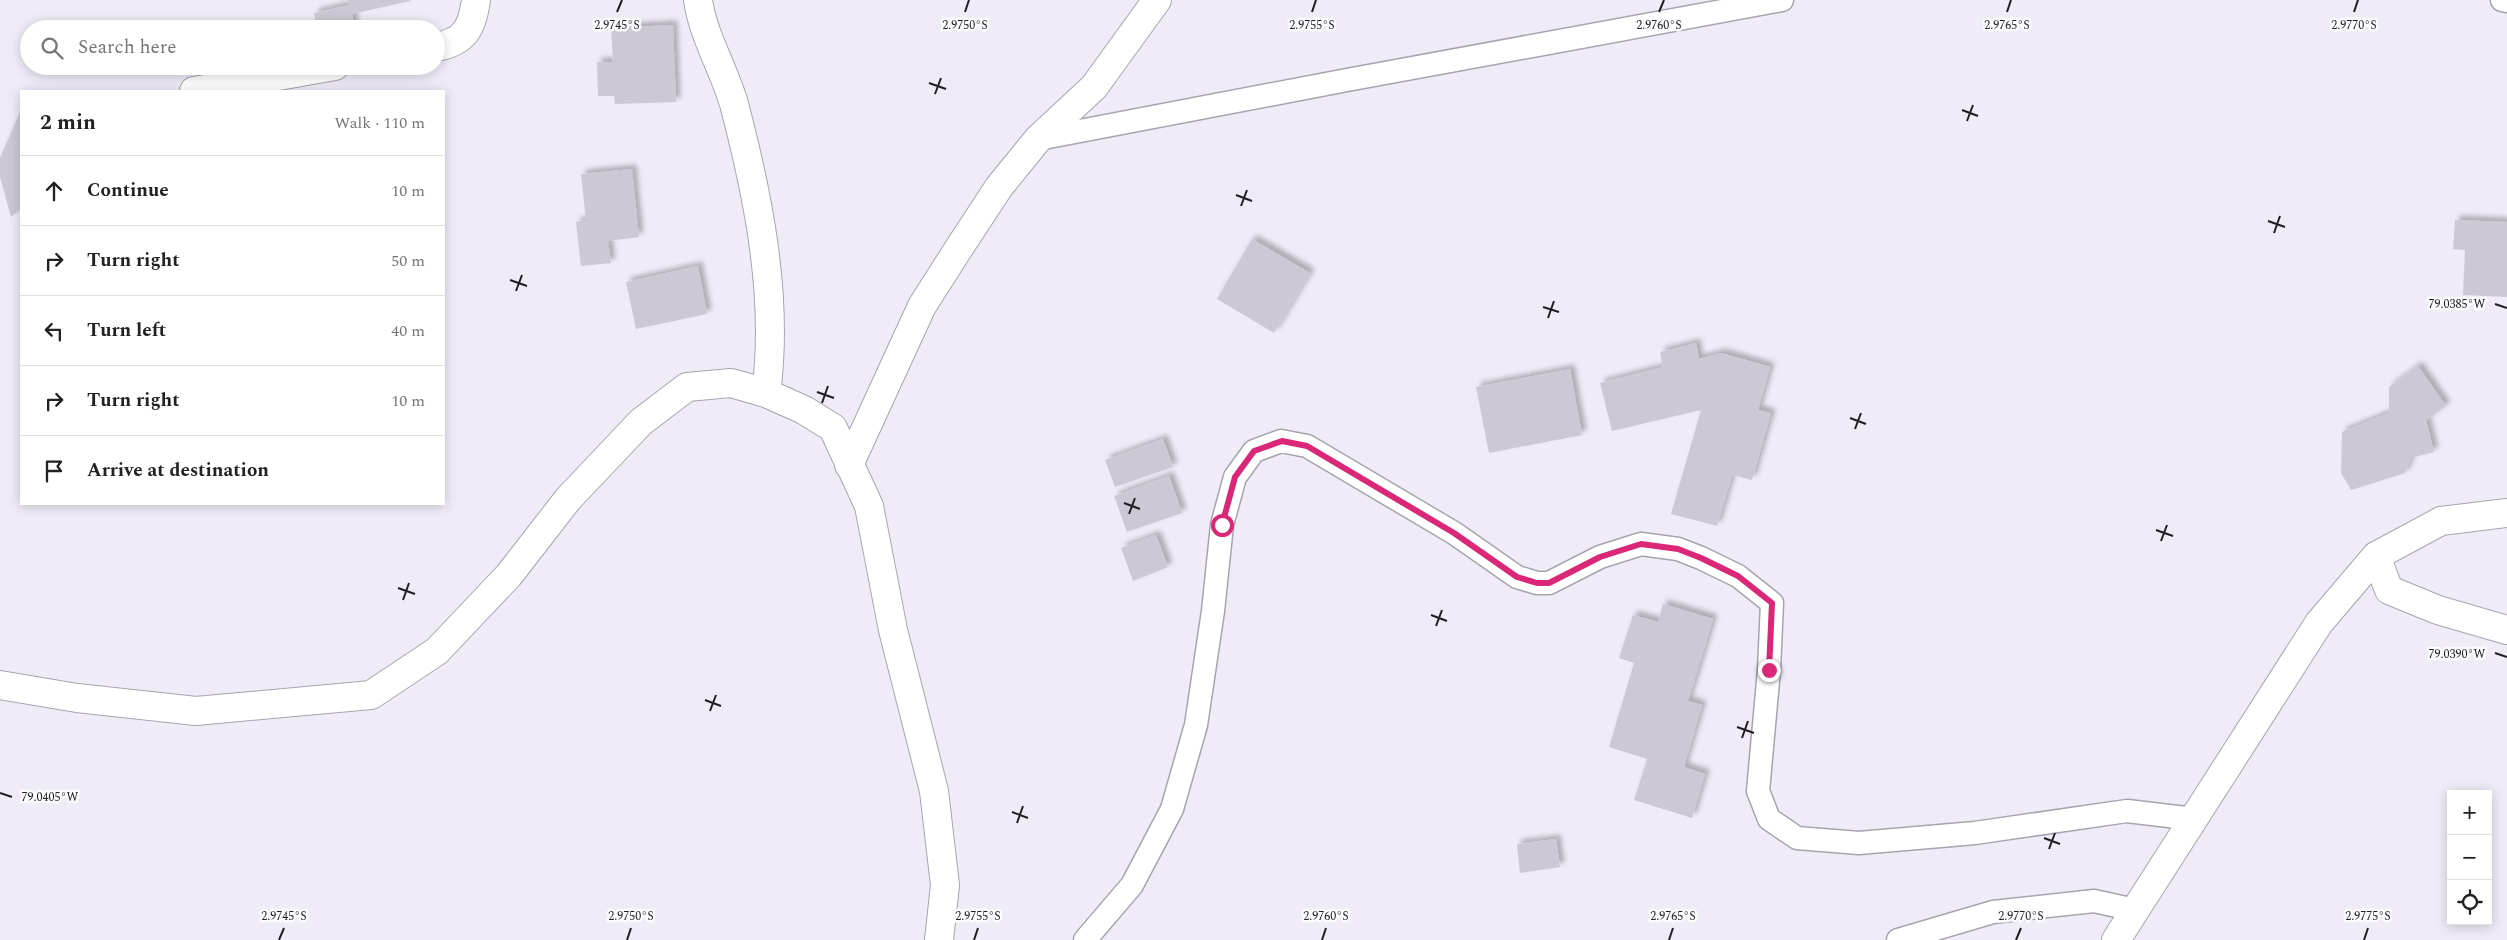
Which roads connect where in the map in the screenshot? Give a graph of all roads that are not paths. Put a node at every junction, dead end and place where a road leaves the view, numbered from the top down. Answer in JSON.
{"nodes":[{"id":1,"x":476,"y":0,"type":"edge"},
{"id":2,"x":698,"y":0,"type":"edge"},
{"id":3,"x":1157,"y":0,"type":"edge"},
{"id":4,"x":1782,"y":0,"type":"edge"},
{"id":5,"x":2502,"y":0,"type":"edge"},
{"id":6,"x":2507,"y":1,"type":"edge"},
{"id":7,"x":445,"y":46,"type":"edge"},
{"id":8,"x":284,"y":75,"type":"edge"},
{"id":9,"x":200,"y":90,"type":"edge"},
{"id":10,"x":1038,"y":139,"type":"junction"},
{"id":11,"x":766,"y":393,"type":"junction"},
{"id":12,"x":849,"y":465,"type":"junction"},
{"id":13,"x":2507,"y":513,"type":"edge"},
{"id":14,"x":2376,"y":556,"type":"junction"},
{"id":15,"x":2507,"y":630,"type":"edge"},
{"id":16,"x":0,"y":685,"type":"edge"},
{"id":17,"x":2194,"y":820,"type":"junction"},
{"id":18,"x":2135,"y":910,"type":"junction"},
{"id":19,"x":939,"y":940,"type":"edge"},
{"id":20,"x":1086,"y":940,"type":"edge"},
{"id":21,"x":1898,"y":940,"type":"edge"},
{"id":22,"x":2116,"y":940,"type":"edge"}],
"edges":[{"from":1,"to":7,"type":"street"},
{"from":2,"to":11,"type":"street"},
{"from":3,"to":10,"type":"street"},
{"from":4,"to":10,"type":"lane"},
{"from":5,"to":6,"type":"lane"},
{"from":8,"to":9,"type":"street"},
{"from":10,"to":12,"type":"street"},
{"from":11,"to":12,"type":"street"},
{"from":11,"to":16,"type":"street"},
{"from":12,"to":19,"type":"street"},
{"from":13,"to":14,"type":"street"},
{"from":14,"to":15,"type":"street"},
{"from":14,"to":17,"type":"street"},
{"from":17,"to":18,"type":"street"},
{"from":17,"to":20,"type":"lane"},
{"from":18,"to":21,"type":"lane"},
{"from":18,"to":22,"type":"street"}]}
